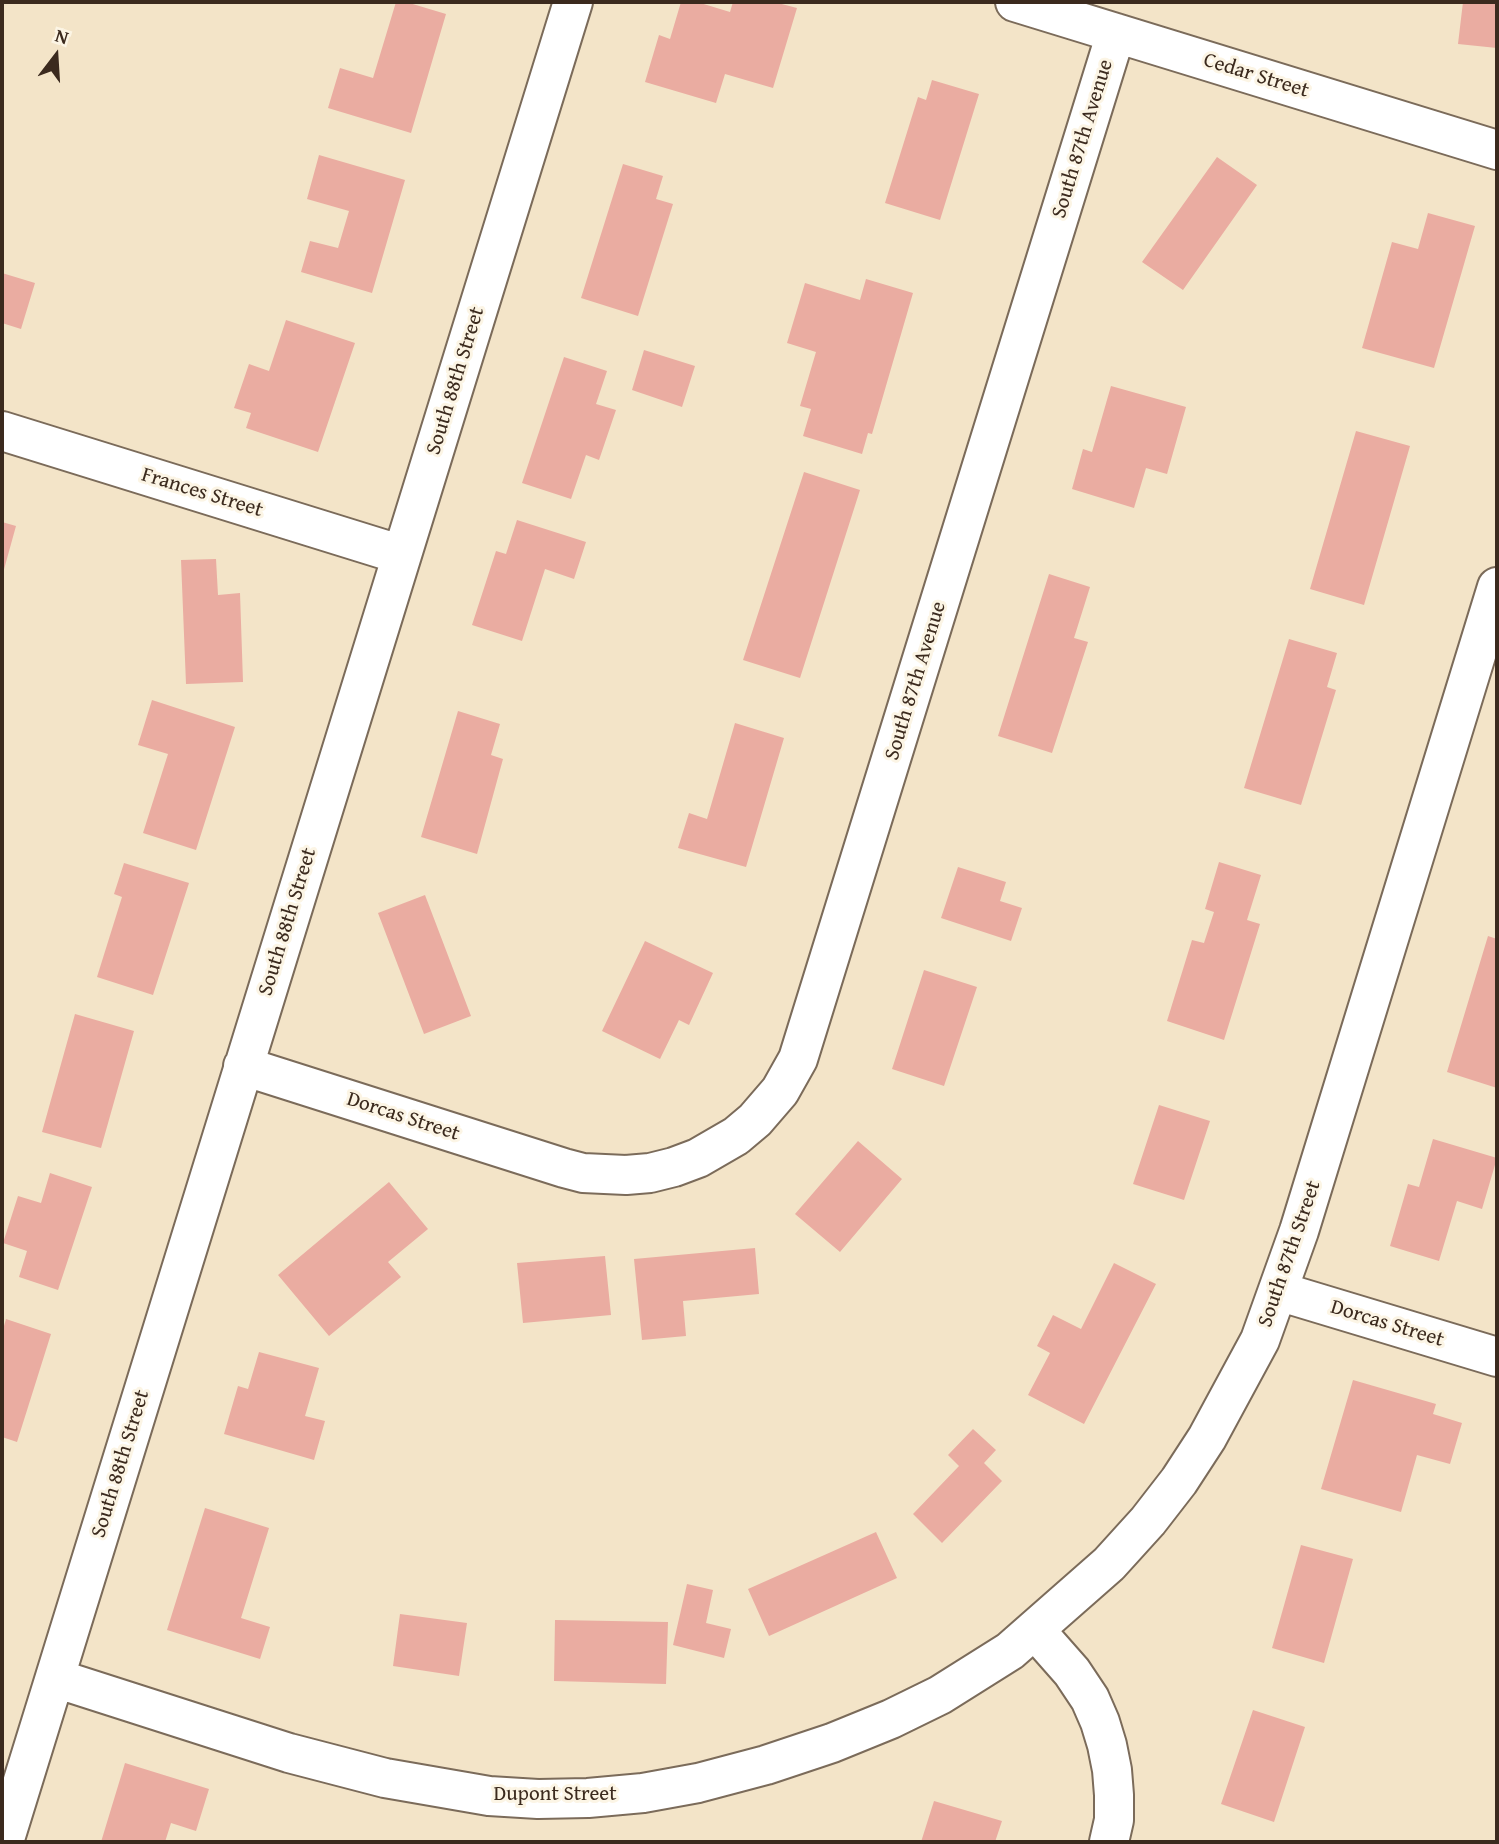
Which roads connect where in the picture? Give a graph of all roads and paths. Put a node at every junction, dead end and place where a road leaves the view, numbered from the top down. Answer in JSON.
{"nodes":[{"id":1,"x":573,"y":2,"type":"edge"},
{"id":2,"x":1016,"y":2,"type":"edge"},
{"id":3,"x":1116,"y":33,"type":"junction"},
{"id":4,"x":1497,"y":150,"type":"edge"},
{"id":5,"x":2,"y":431,"type":"edge"},
{"id":6,"x":402,"y":555,"type":"junction"},
{"id":7,"x":1497,"y":587,"type":"edge"},
{"id":8,"x":243,"y":1066,"type":"junction"},
{"id":9,"x":564,"y":1168,"type":"joint"},
{"id":10,"x":1278,"y":1291,"type":"junction"},
{"id":11,"x":1497,"y":1357,"type":"edge"},
{"id":12,"x":1035,"y":1630,"type":"junction"},
{"id":13,"x":55,"y":1678,"type":"junction"},
{"id":14,"x":4,"y":1842,"type":"edge"},
{"id":15,"x":1109,"y":1842,"type":"edge"}],
"edges":[{"from":1,"to":6,"type":"street","name":"South 88th Street"},
{"from":2,"to":3,"type":"street","name":"Cedar Street"},
{"from":3,"to":4,"type":"street","name":"Cedar Street"},
{"from":3,"to":9,"type":"street","name":"South 87th Avenue"},
{"from":5,"to":6,"type":"street","name":"Frances Street"},
{"from":6,"to":8,"type":"street","name":"South 88th Street"},
{"from":7,"to":10,"type":"street","name":"South 87th Street"},
{"from":8,"to":9,"type":"street","name":"Dorcas Street"},
{"from":8,"to":13,"type":"street","name":"South 88th Street"},
{"from":10,"to":11,"type":"street","name":"Dorcas Street"},
{"from":10,"to":12,"type":"street","name":"South 87th Street"},
{"from":12,"to":13,"type":"street","name":"Dupont Street"},
{"from":12,"to":15,"type":"street"},
{"from":13,"to":14,"type":"street","name":"South 88th Street"}]}
